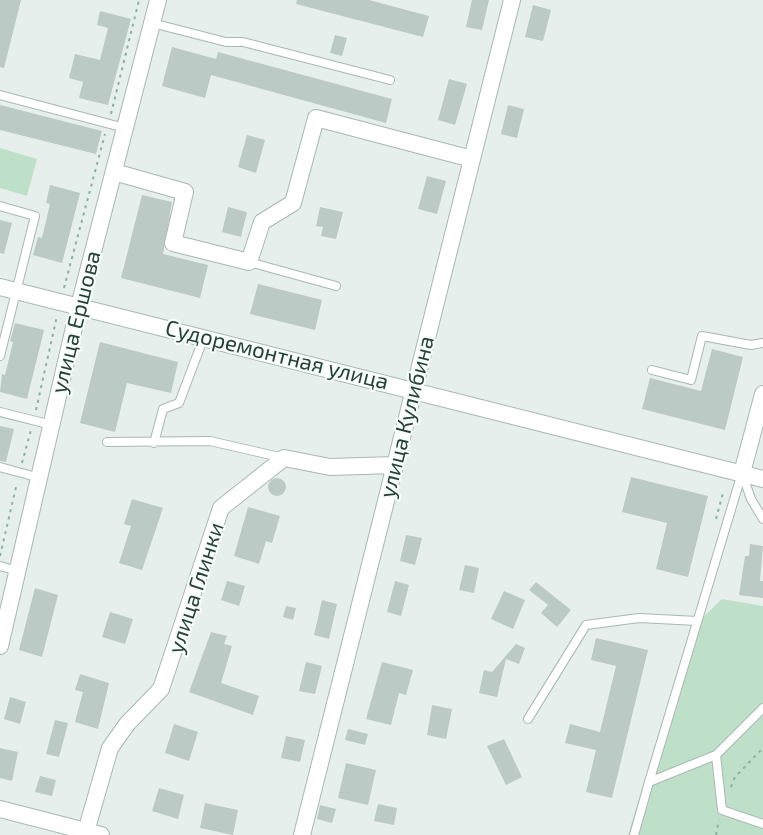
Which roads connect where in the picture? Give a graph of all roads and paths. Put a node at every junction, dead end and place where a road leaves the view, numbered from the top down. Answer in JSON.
{"nodes":[{"id":1,"x":138,"y":0,"type":"edge"},
{"id":2,"x":158,"y":0,"type":"edge"},
{"id":3,"x":512,"y":0,"type":"edge"},
{"id":4,"x":152,"y":23,"type":"junction"},
{"id":5,"x":390,"y":80,"type":"dead end"},
{"id":6,"x":0,"y":95,"type":"edge"},
{"id":7,"x":116,"y":126,"type":"junction"},
{"id":8,"x":471,"y":159,"type":"junction"},
{"id":9,"x":114,"y":172,"type":"junction"},
{"id":10,"x":0,"y":206,"type":"edge"},
{"id":11,"x":249,"y":262,"type":"junction"},
{"id":12,"x":336,"y":286,"type":"dead end"},
{"id":13,"x":8,"y":289,"type":"edge"},
{"id":14,"x":60,"y":302,"type":"junction"},
{"id":15,"x":79,"y":306,"type":"junction"},
{"id":16,"x":204,"y":337,"type":"junction"},
{"id":17,"x":763,"y":343,"type":"edge"},
{"id":18,"x":0,"y":356,"type":"edge"},
{"id":19,"x":652,"y":370,"type":"dead end"},
{"id":20,"x":414,"y":389,"type":"junction"},
{"id":21,"x":763,"y":394,"type":"edge"},
{"id":22,"x":0,"y":412,"type":"edge"},
{"id":23,"x":33,"y":420,"type":"junction"},
{"id":24,"x":51,"y":425,"type":"junction"},
{"id":25,"x":107,"y":442,"type":"dead end"},
{"id":26,"x":154,"y":443,"type":"junction"},
{"id":27,"x":284,"y":458,"type":"junction"},
{"id":28,"x":394,"y":465,"type":"junction"},
{"id":29,"x":0,"y":467,"type":"edge"},
{"id":30,"x":20,"y":472,"type":"junction"},
{"id":31,"x":742,"y":473,"type":"junction"},
{"id":32,"x":39,"y":478,"type":"junction"},
{"id":33,"x":763,"y":479,"type":"edge"},
{"id":34,"x":763,"y":519,"type":"edge"},
{"id":35,"x":0,"y":557,"type":"edge"},
{"id":36,"x":0,"y":566,"type":"edge"},
{"id":37,"x":18,"y":571,"type":"junction"},
{"id":38,"x":697,"y":621,"type":"junction"},
{"id":39,"x":3,"y":625,"type":"edge"},
{"id":40,"x":0,"y":645,"type":"edge"},
{"id":41,"x":763,"y":708,"type":"edge"},
{"id":42,"x":528,"y":719,"type":"dead end"},
{"id":43,"x":763,"y":748,"type":"edge"},
{"id":44,"x":716,"y":755,"type":"junction"},
{"id":45,"x":650,"y":782,"type":"junction"},
{"id":46,"x":730,"y":788,"type":"dead end"},
{"id":47,"x":0,"y":809,"type":"edge"},
{"id":48,"x":722,"y":810,"type":"junction"},
{"id":49,"x":763,"y":824,"type":"edge"},
{"id":50,"x":91,"y":834,"type":"edge"},
{"id":51,"x":302,"y":835,"type":"edge"},
{"id":52,"x":634,"y":835,"type":"edge"},
{"id":53,"x":716,"y":835,"type":"edge"}],
"edges":[{"from":1,"to":7,"type":"path"},
{"from":2,"to":4,"type":"street","name":"улица Ершова"},
{"from":3,"to":8,"type":"street","name":"улица Кулибина"},
{"from":4,"to":5,"type":"lane"},
{"from":4,"to":7,"type":"street","name":"улица Ершова"},
{"from":6,"to":7,"type":"lane"},
{"from":7,"to":9,"type":"street","name":"улица Ершова"},
{"from":7,"to":14,"type":"path"},
{"from":8,"to":11,"type":"street"},
{"from":8,"to":20,"type":"street","name":"улица Кулибина"},
{"from":9,"to":11,"type":"street"},
{"from":9,"to":15,"type":"street","name":"улица Ершова"},
{"from":10,"to":13,"type":"lane"},
{"from":11,"to":12,"type":"lane"},
{"from":13,"to":14,"type":"street","name":"Судоремонтная улица"},
{"from":13,"to":18,"type":"lane"},
{"from":14,"to":15,"type":"street","name":"Судоремонтная улица"},
{"from":14,"to":23,"type":"path"},
{"from":15,"to":16,"type":"street","name":"Судоремонтная улица"},
{"from":15,"to":24,"type":"street","name":"улица Ершова"},
{"from":16,"to":20,"type":"street","name":"Судоремонтная улица"},
{"from":16,"to":26,"type":"lane"},
{"from":17,"to":19,"type":"lane"},
{"from":20,"to":28,"type":"street","name":"улица Кулибина"},
{"from":20,"to":31,"type":"street","name":"Судоремонтная улица"},
{"from":21,"to":31,"type":"street"},
{"from":22,"to":23,"type":"lane"},
{"from":23,"to":24,"type":"lane"},
{"from":23,"to":30,"type":"path"},
{"from":24,"to":32,"type":"street","name":"улица Ершова"},
{"from":25,"to":26,"type":"lane"},
{"from":26,"to":27,"type":"lane"},
{"from":27,"to":28,"type":"street"},
{"from":27,"to":50,"type":"street","name":"улица Глинки"},
{"from":28,"to":51,"type":"street","name":"улица Кулибина"},
{"from":29,"to":30,"type":"lane"},
{"from":30,"to":32,"type":"lane"},
{"from":30,"to":35,"type":"path"},
{"from":31,"to":33,"type":"street","name":"Судоремонтная улица"},
{"from":31,"to":34,"type":"lane"},
{"from":31,"to":38,"type":"lane"},
{"from":32,"to":37,"type":"street","name":"улица Ершова"},
{"from":36,"to":37,"type":"lane"},
{"from":37,"to":39,"type":"street","name":"улица Ершова"},
{"from":38,"to":42,"type":"lane"},
{"from":38,"to":45,"type":"lane"},
{"from":39,"to":40,"type":"street","name":"улица Ершова"},
{"from":41,"to":44,"type":"lane"},
{"from":43,"to":46,"type":"path"},
{"from":44,"to":45,"type":"lane"},
{"from":44,"to":48,"type":"lane"},
{"from":45,"to":52,"type":"lane"},
{"from":47,"to":50,"type":"street"},
{"from":48,"to":49,"type":"lane"},
{"from":48,"to":53,"type":"path"}]}
